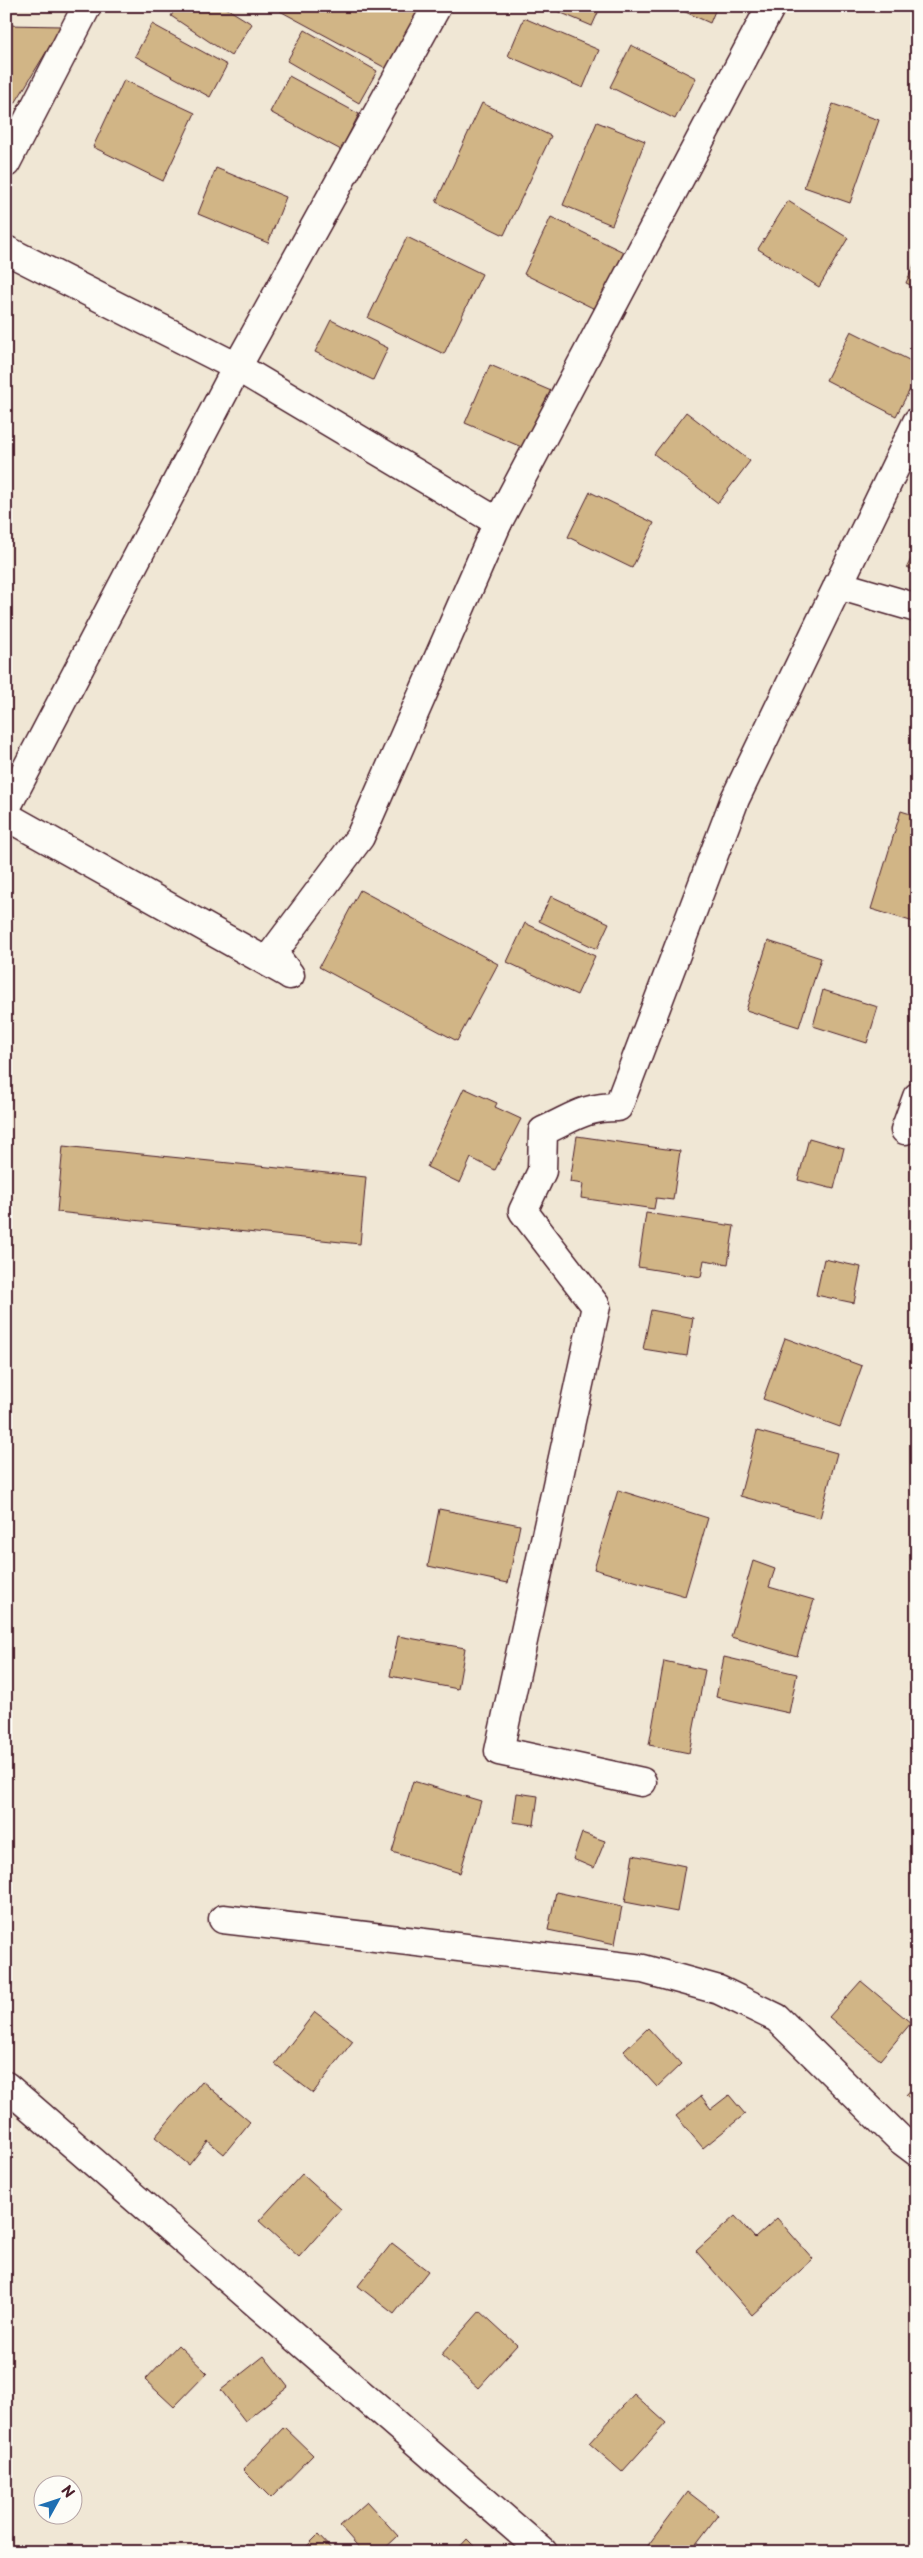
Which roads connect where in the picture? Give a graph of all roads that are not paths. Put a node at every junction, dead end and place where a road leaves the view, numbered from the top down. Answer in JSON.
{"nodes":[{"id":1,"x":86,"y":6,"type":"edge"},
{"id":2,"x":437,"y":6,"type":"edge"},
{"id":3,"x":772,"y":6,"type":"edge"},
{"id":4,"x":6,"y":163,"type":"edge"},
{"id":5,"x":6,"y":250,"type":"edge"},
{"id":6,"x":236,"y":367,"type":"junction"},
{"id":7,"x":917,"y":422,"type":"edge"},
{"id":8,"x":498,"y":522,"type":"junction"},
{"id":9,"x":838,"y":585,"type":"junction"},
{"id":10,"x":917,"y":608,"type":"edge"},
{"id":11,"x":6,"y":808,"type":"edge"},
{"id":12,"x":6,"y":816,"type":"edge"},
{"id":13,"x":917,"y":1097,"type":"edge"},
{"id":14,"x":906,"y":1130,"type":"dead end"},
{"id":15,"x":642,"y":1782,"type":"dead end"},
{"id":16,"x":223,"y":1919,"type":"dead end"},
{"id":17,"x":6,"y":2086,"type":"edge"},
{"id":18,"x":917,"y":2152,"type":"edge"},
{"id":19,"x":543,"y":2552,"type":"edge"}],
"edges":[{"from":1,"to":4,"type":"street"},
{"from":2,"to":6,"type":"street"},
{"from":3,"to":8,"type":"street"},
{"from":5,"to":6,"type":"street"},
{"from":6,"to":8,"type":"street"},
{"from":6,"to":11,"type":"street"},
{"from":7,"to":9,"type":"street"},
{"from":8,"to":12,"type":"street"},
{"from":9,"to":10,"type":"street"},
{"from":9,"to":15,"type":"street"},
{"from":13,"to":14,"type":"street"},
{"from":16,"to":18,"type":"street"},
{"from":17,"to":19,"type":"street"}]}
